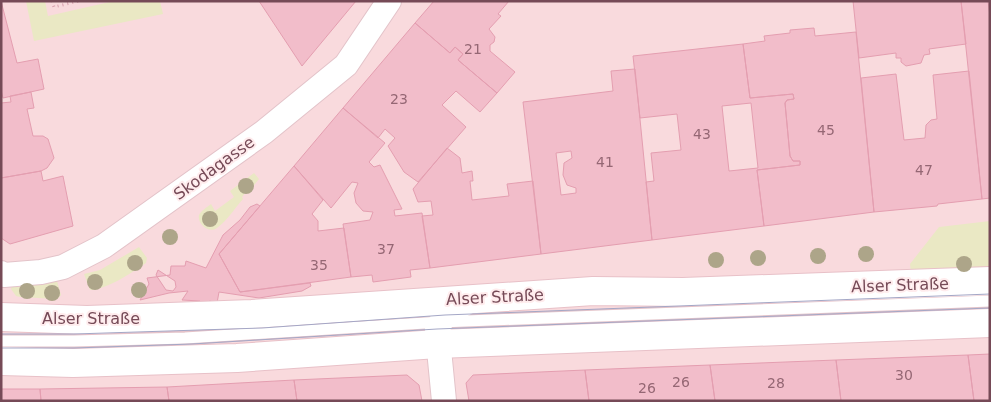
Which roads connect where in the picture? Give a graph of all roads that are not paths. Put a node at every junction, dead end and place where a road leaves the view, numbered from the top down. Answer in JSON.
{"nodes":[{"id":1,"x":389,"y":1,"type":"edge"},
{"id":2,"x":1,"y":273,"type":"edge"},
{"id":3,"x":990,"y":281,"type":"edge"},
{"id":4,"x":474,"y":298,"type":"junction"},
{"id":5,"x":990,"y":301,"type":"edge"},
{"id":6,"x":1,"y":317,"type":"edge"},
{"id":7,"x":990,"y":323,"type":"edge"},
{"id":8,"x":439,"y":333,"type":"junction"},
{"id":9,"x":1,"y":341,"type":"edge"},
{"id":10,"x":1,"y":361,"type":"edge"},
{"id":11,"x":444,"y":401,"type":"edge"}],
"edges":[{"from":1,"to":2,"type":"street","name":"Skodagasse"},
{"from":3,"to":4,"type":"main road","name":"Alser Straße"},
{"from":4,"to":6,"type":"main road","name":"Alser Straße"},
{"from":4,"to":8,"type":"street"},
{"from":5,"to":8,"type":"lane"},
{"from":7,"to":8,"type":"main road"},
{"from":8,"to":9,"type":"lane"},
{"from":8,"to":10,"type":"main road"},
{"from":8,"to":11,"type":"street"}]}
